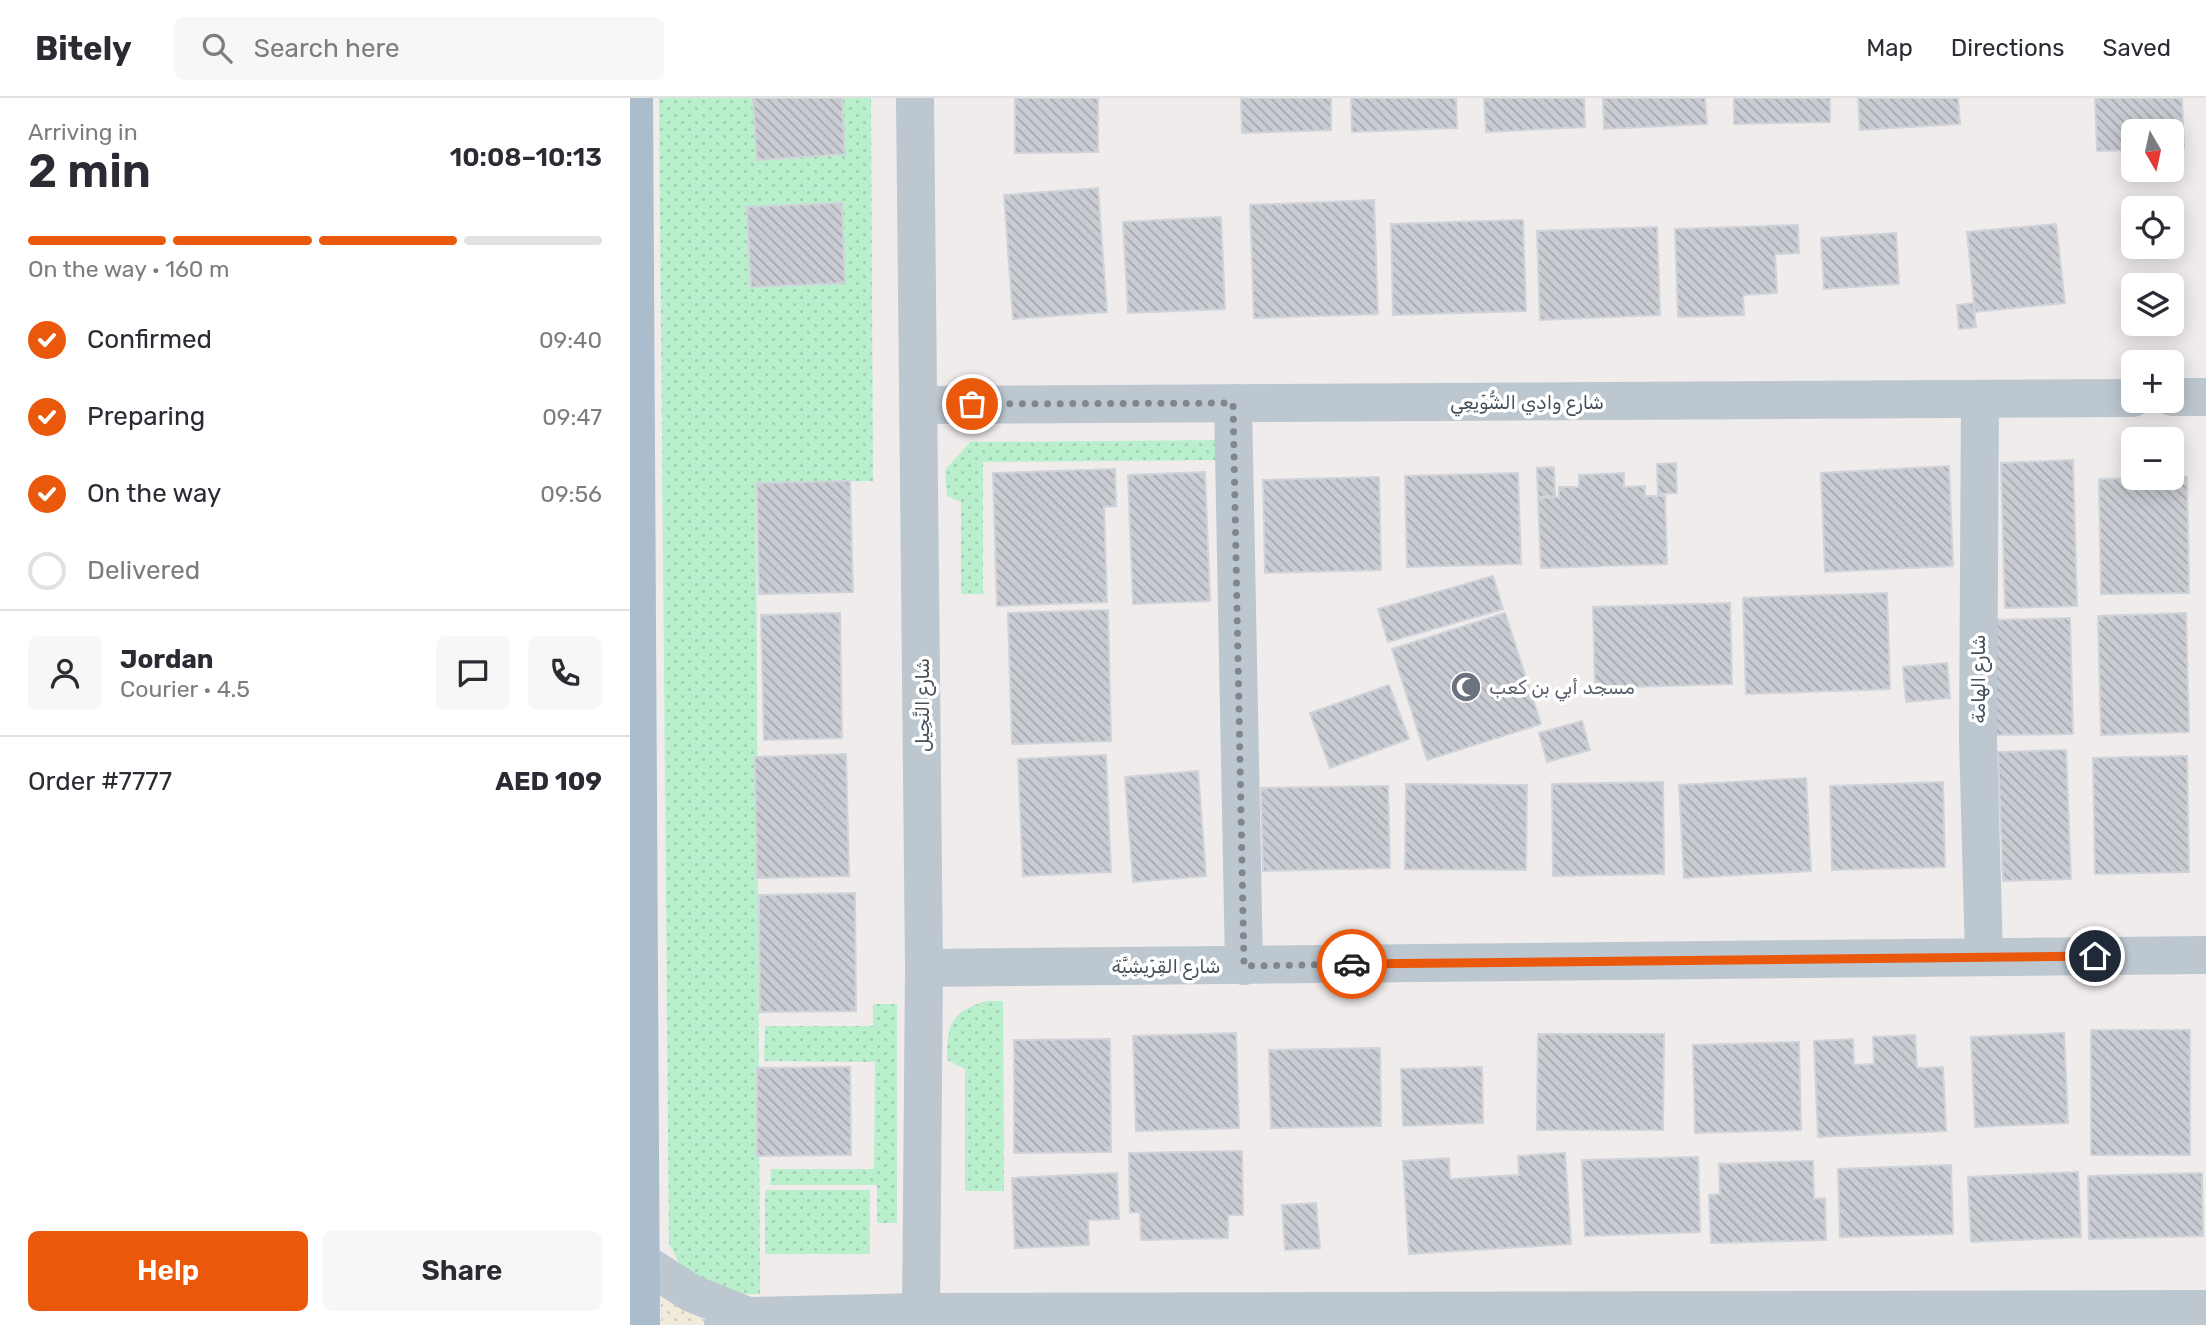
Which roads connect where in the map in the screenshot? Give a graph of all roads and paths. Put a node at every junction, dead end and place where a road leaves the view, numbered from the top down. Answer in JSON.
{"nodes":[{"id":1,"x":634,"y":98,"type":"edge"},
{"id":2,"x":915,"y":98,"type":"edge"},
{"id":3,"x":2184,"y":397,"type":"edge"},
{"id":4,"x":2206,"y":397,"type":"edge"},
{"id":5,"x":2121,"y":398,"type":"edge"},
{"id":6,"x":1980,"y":400,"type":"junction"},
{"id":7,"x":1233,"y":403,"type":"junction"},
{"id":8,"x":920,"y":404,"type":"junction"},
{"id":9,"x":2206,"y":955,"type":"edge"},
{"id":10,"x":1984,"y":957,"type":"junction"},
{"id":11,"x":1244,"y":966,"type":"junction"},
{"id":12,"x":924,"y":968,"type":"junction"},
{"id":13,"x":640,"y":1261,"type":"junction"},
{"id":14,"x":2206,"y":1309,"type":"edge"},
{"id":15,"x":920,"y":1312,"type":"junction"},
{"id":16,"x":735,"y":1320,"type":"edge"},
{"id":17,"x":641,"y":1325,"type":"edge"}],
"edges":[{"from":1,"to":13,"type":"main road"},
{"from":2,"to":8,"type":"street","name":"شارع النَّجِيل"},
{"from":3,"to":4,"type":"street"},
{"from":5,"to":6,"type":"street","name":"شارع وادِي الشُّوَيعِي"},
{"from":6,"to":7,"type":"street","name":"شارع وادِي الشُّوَيعِي"},
{"from":6,"to":10,"type":"street","name":"شارع الهامة"},
{"from":7,"to":8,"type":"street","name":"شارع وادِي الشُّوَيعِي"},
{"from":7,"to":11,"type":"street"},
{"from":8,"to":12,"type":"street","name":"شارع النَّجِيل"},
{"from":9,"to":10,"type":"street","name":"شارع القِرَيشِيَّة"},
{"from":10,"to":11,"type":"street","name":"شارع القِرَيشِيَّة"},
{"from":11,"to":12,"type":"street","name":"شارع القِرَيشِيَّة"},
{"from":12,"to":15,"type":"street","name":"شارع النَّجِيل"},
{"from":13,"to":16,"type":"street"},
{"from":13,"to":17,"type":"main road"},
{"from":14,"to":15,"type":"street"},
{"from":15,"to":16,"type":"street"}]}
